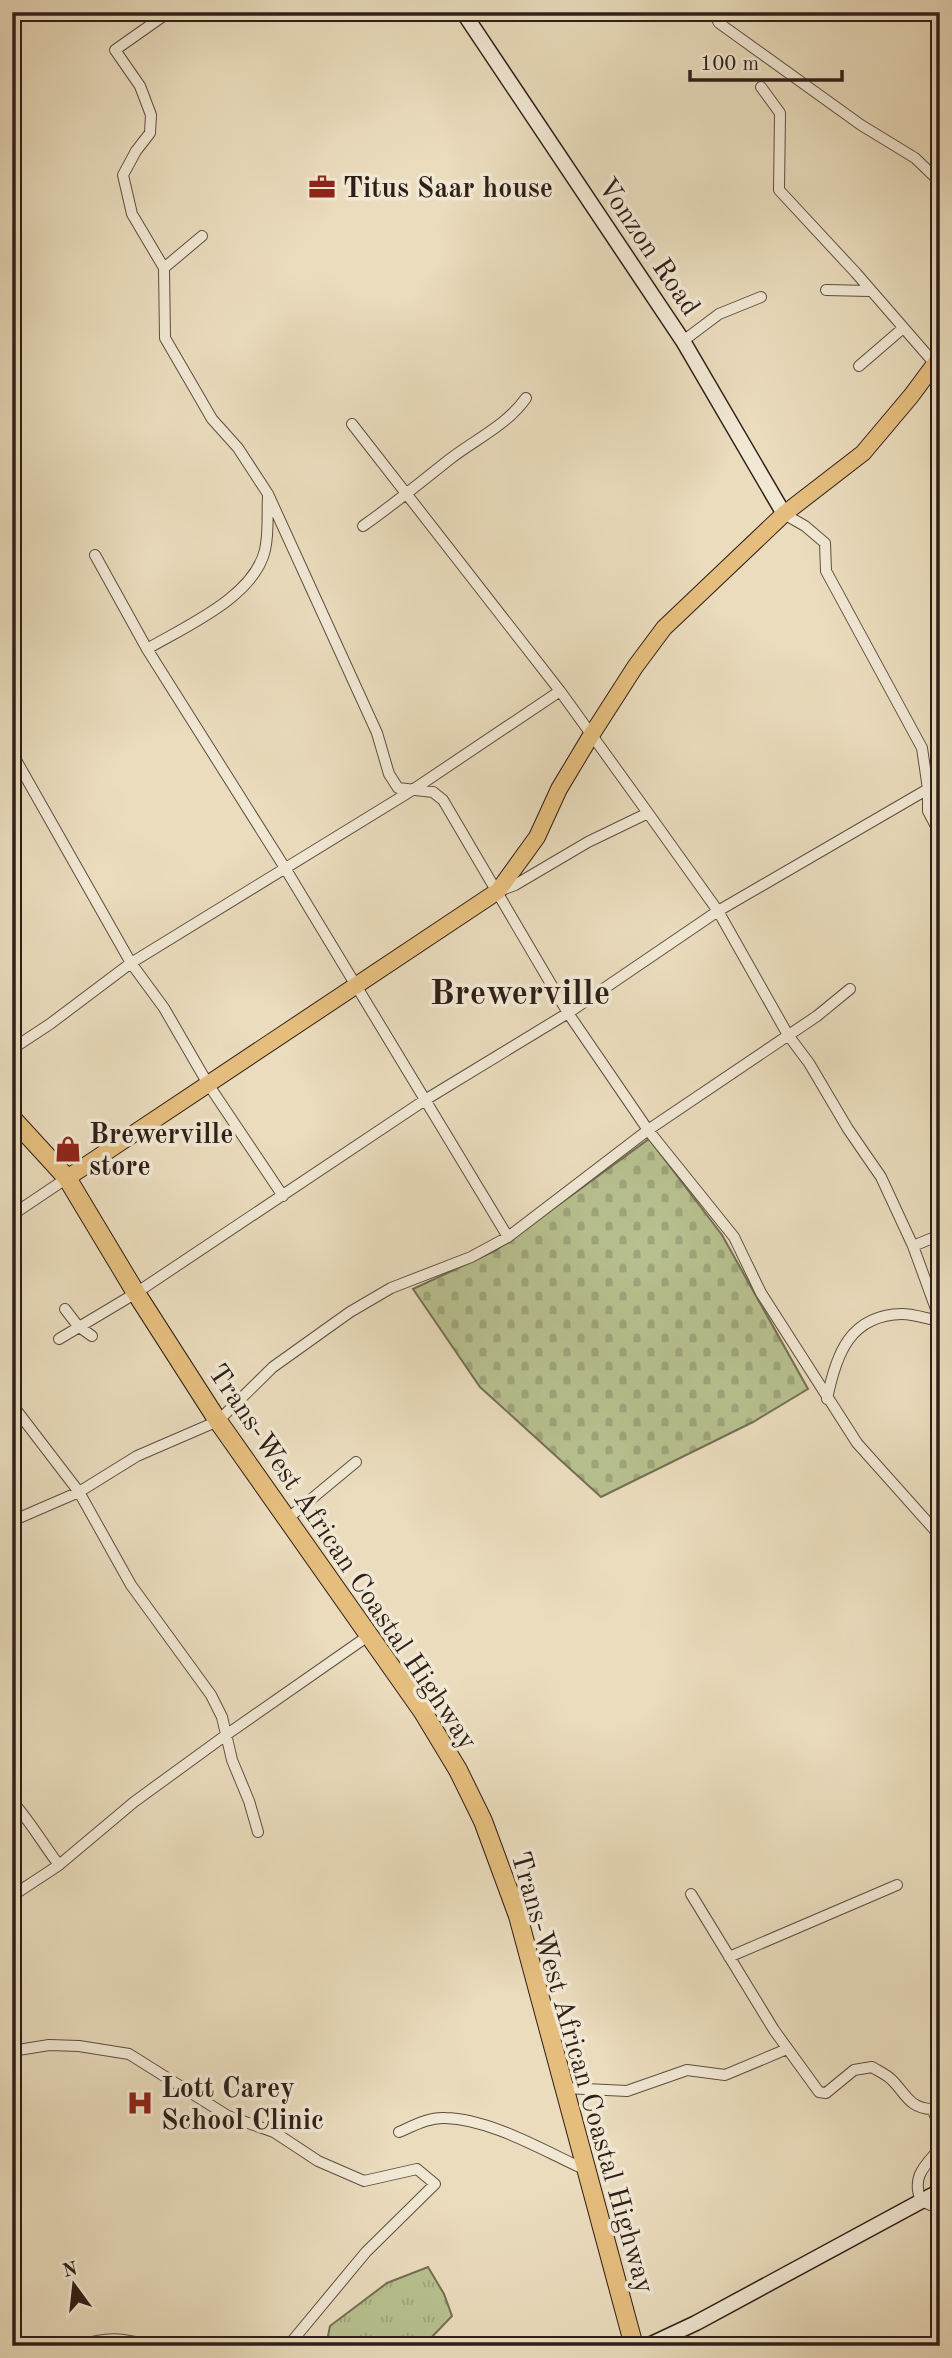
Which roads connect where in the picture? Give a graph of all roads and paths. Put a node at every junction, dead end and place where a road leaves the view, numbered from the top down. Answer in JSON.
{"nodes":[{"id":1,"x":169,"y":12,"type":"edge"},
{"id":2,"x":463,"y":12,"type":"edge"},
{"id":3,"x":713,"y":12,"type":"edge"},
{"id":4,"x":761,"y":87,"type":"dead end"},
{"id":5,"x":940,"y":182,"type":"edge"},
{"id":6,"x":202,"y":236,"type":"dead end"},
{"id":7,"x":164,"y":268,"type":"junction"},
{"id":8,"x":827,"y":290,"type":"dead end"},
{"id":9,"x":870,"y":291,"type":"junction"},
{"id":10,"x":761,"y":297,"type":"dead end"},
{"id":11,"x":902,"y":328,"type":"junction"},
{"id":12,"x":683,"y":341,"type":"junction"},
{"id":13,"x":937,"y":361,"type":"edge"},
{"id":14,"x":859,"y":366,"type":"dead end"},
{"id":15,"x":526,"y":398,"type":"dead end"},
{"id":16,"x":352,"y":424,"type":"dead end"},
{"id":17,"x":268,"y":494,"type":"junction"},
{"id":18,"x":407,"y":495,"type":"junction"},
{"id":19,"x":785,"y":514,"type":"junction"},
{"id":20,"x":363,"y":526,"type":"dead end"},
{"id":21,"x":95,"y":555,"type":"dead end"},
{"id":22,"x":147,"y":649,"type":"junction"},
{"id":23,"x":560,"y":691,"type":"junction"},
{"id":24,"x":592,"y":734,"type":"junction"},
{"id":25,"x":12,"y":754,"type":"edge"},
{"id":26,"x":940,"y":783,"type":"edge"},
{"id":27,"x":928,"y":789,"type":"junction"},
{"id":28,"x":411,"y":791,"type":"junction"},
{"id":29,"x":648,"y":813,"type":"junction"},
{"id":30,"x":940,"y":834,"type":"edge"},
{"id":31,"x":285,"y":868,"type":"junction"},
{"id":32,"x":498,"y":891,"type":"junction"},
{"id":33,"x":718,"y":911,"type":"junction"},
{"id":34,"x":131,"y":963,"type":"junction"},
{"id":35,"x":355,"y":985,"type":"junction"},
{"id":36,"x":850,"y":989,"type":"dead end"},
{"id":37,"x":568,"y":1013,"type":"junction"},
{"id":38,"x":788,"y":1035,"type":"junction"},
{"id":39,"x":12,"y":1049,"type":"edge"},
{"id":40,"x":208,"y":1084,"type":"junction"},
{"id":41,"x":425,"y":1100,"type":"junction"},
{"id":42,"x":12,"y":1118,"type":"edge"},
{"id":43,"x":648,"y":1130,"type":"junction"},
{"id":44,"x":67,"y":1178,"type":"junction"},
{"id":45,"x":283,"y":1196,"type":"junction"},
{"id":46,"x":12,"y":1215,"type":"edge"},
{"id":47,"x":940,"y":1235,"type":"edge"},
{"id":48,"x":508,"y":1237,"type":"junction"},
{"id":49,"x":913,"y":1246,"type":"junction"},
{"id":50,"x":136,"y":1293,"type":"junction"},
{"id":51,"x":65,"y":1309,"type":"dead end"},
{"id":52,"x":940,"y":1320,"type":"edge"},
{"id":53,"x":78,"y":1326,"type":"junction"},
{"id":54,"x":92,"y":1336,"type":"dead end"},
{"id":55,"x":59,"y":1339,"type":"dead end"},
{"id":56,"x":828,"y":1399,"type":"junction"},
{"id":57,"x":12,"y":1412,"type":"edge"},
{"id":58,"x":218,"y":1421,"type":"junction"},
{"id":59,"x":356,"y":1462,"type":"dead end"},
{"id":60,"x":79,"y":1492,"type":"junction"},
{"id":61,"x":286,"y":1520,"type":"junction"},
{"id":62,"x":12,"y":1521,"type":"edge"},
{"id":63,"x":940,"y":1536,"type":"edge"},
{"id":64,"x":368,"y":1636,"type":"junction"},
{"id":65,"x":226,"y":1735,"type":"junction"},
{"id":66,"x":12,"y":1801,"type":"edge"},
{"id":67,"x":258,"y":1832,"type":"dead end"},
{"id":68,"x":59,"y":1865,"type":"junction"},
{"id":69,"x":897,"y":1885,"type":"dead end"},
{"id":70,"x":691,"y":1894,"type":"dead end"},
{"id":71,"x":12,"y":1896,"type":"edge"},
{"id":72,"x":729,"y":1957,"type":"junction"},
{"id":73,"x":788,"y":2049,"type":"junction"},
{"id":74,"x":12,"y":2051,"type":"edge"},
{"id":75,"x":565,"y":2088,"type":"junction"},
{"id":76,"x":940,"y":2126,"type":"edge"},
{"id":77,"x":399,"y":2132,"type":"dead end"},
{"id":78,"x":940,"y":2148,"type":"edge"},
{"id":79,"x":586,"y":2170,"type":"junction"},
{"id":80,"x":940,"y":2191,"type":"edge"},
{"id":81,"x":921,"y":2201,"type":"junction"},
{"id":82,"x":940,"y":2209,"type":"edge"},
{"id":83,"x":78,"y":2346,"type":"edge"},
{"id":84,"x":153,"y":2346,"type":"edge"},
{"id":85,"x":288,"y":2346,"type":"edge"},
{"id":86,"x":634,"y":2346,"type":"edge"},
{"id":87,"x":646,"y":2346,"type":"edge"}],
"edges":[{"from":1,"to":7,"type":"street"},
{"from":2,"to":12,"type":"street","name":"Vonzon Road"},
{"from":3,"to":5,"type":"street"},
{"from":4,"to":9,"type":"street"},
{"from":6,"to":7,"type":"street"},
{"from":7,"to":17,"type":"street"},
{"from":8,"to":9,"type":"street"},
{"from":9,"to":11,"type":"street"},
{"from":10,"to":12,"type":"street"},
{"from":11,"to":13,"type":"street"},
{"from":11,"to":14,"type":"street"},
{"from":12,"to":19,"type":"street","name":"Vonzon Road"},
{"from":13,"to":19,"type":"main road"},
{"from":15,"to":18,"type":"street"},
{"from":16,"to":18,"type":"street"},
{"from":17,"to":22,"type":"street"},
{"from":17,"to":28,"type":"street"},
{"from":18,"to":20,"type":"street"},
{"from":18,"to":23,"type":"street"},
{"from":19,"to":24,"type":"main road"},
{"from":19,"to":27,"type":"street"},
{"from":21,"to":22,"type":"street"},
{"from":22,"to":31,"type":"street"},
{"from":23,"to":24,"type":"street"},
{"from":23,"to":28,"type":"street"},
{"from":24,"to":29,"type":"street"},
{"from":24,"to":32,"type":"main road"},
{"from":25,"to":34,"type":"street"},
{"from":26,"to":27,"type":"street"},
{"from":27,"to":30,"type":"street"},
{"from":27,"to":33,"type":"street"},
{"from":28,"to":31,"type":"street"},
{"from":28,"to":32,"type":"street"},
{"from":29,"to":32,"type":"street"},
{"from":29,"to":33,"type":"street"},
{"from":31,"to":34,"type":"street"},
{"from":31,"to":35,"type":"street"},
{"from":32,"to":35,"type":"main road"},
{"from":32,"to":37,"type":"street"},
{"from":33,"to":37,"type":"street"},
{"from":33,"to":38,"type":"street"},
{"from":34,"to":39,"type":"street"},
{"from":34,"to":40,"type":"street"},
{"from":35,"to":40,"type":"main road"},
{"from":35,"to":41,"type":"street"},
{"from":36,"to":38,"type":"street"},
{"from":37,"to":41,"type":"street"},
{"from":37,"to":43,"type":"street"},
{"from":38,"to":43,"type":"street"},
{"from":38,"to":49,"type":"street"},
{"from":40,"to":44,"type":"main road"},
{"from":40,"to":45,"type":"street"},
{"from":41,"to":45,"type":"street"},
{"from":41,"to":48,"type":"street"},
{"from":42,"to":44,"type":"highway","name":"Trans-West African Coastal Highway"},
{"from":43,"to":48,"type":"street"},
{"from":43,"to":56,"type":"street"},
{"from":44,"to":46,"type":"street"},
{"from":44,"to":50,"type":"highway","name":"Trans-West African Coastal Highway"},
{"from":45,"to":50,"type":"street"},
{"from":47,"to":49,"type":"street"},
{"from":48,"to":58,"type":"street"},
{"from":49,"to":52,"type":"street"},
{"from":50,"to":53,"type":"street"},
{"from":50,"to":58,"type":"highway","name":"Trans-West African Coastal Highway"},
{"from":51,"to":53,"type":"street"},
{"from":52,"to":56,"type":"street"},
{"from":53,"to":54,"type":"street"},
{"from":53,"to":55,"type":"street"},
{"from":56,"to":63,"type":"street"},
{"from":57,"to":60,"type":"street"},
{"from":58,"to":60,"type":"street"},
{"from":58,"to":61,"type":"highway","name":"Trans-West African Coastal Highway"},
{"from":59,"to":61,"type":"street"},
{"from":60,"to":62,"type":"street"},
{"from":60,"to":65,"type":"street"},
{"from":61,"to":64,"type":"highway","name":"Trans-West African Coastal Highway"},
{"from":64,"to":65,"type":"street"},
{"from":64,"to":75,"type":"highway","name":"Trans-West African Coastal Highway"},
{"from":65,"to":67,"type":"street"},
{"from":65,"to":68,"type":"street"},
{"from":66,"to":68,"type":"street"},
{"from":68,"to":71,"type":"street"},
{"from":69,"to":72,"type":"street"},
{"from":70,"to":72,"type":"street"},
{"from":72,"to":73,"type":"street"},
{"from":73,"to":75,"type":"street"},
{"from":73,"to":76,"type":"street"},
{"from":74,"to":85,"type":"street"},
{"from":75,"to":79,"type":"highway","name":"Trans-West African Coastal Highway"},
{"from":77,"to":79,"type":"street"},
{"from":78,"to":81,"type":"street"},
{"from":79,"to":86,"type":"highway","name":"Trans-West African Coastal Highway"},
{"from":80,"to":81,"type":"street"},
{"from":81,"to":82,"type":"street"},
{"from":81,"to":87,"type":"street"},
{"from":83,"to":84,"type":"street"}]}
